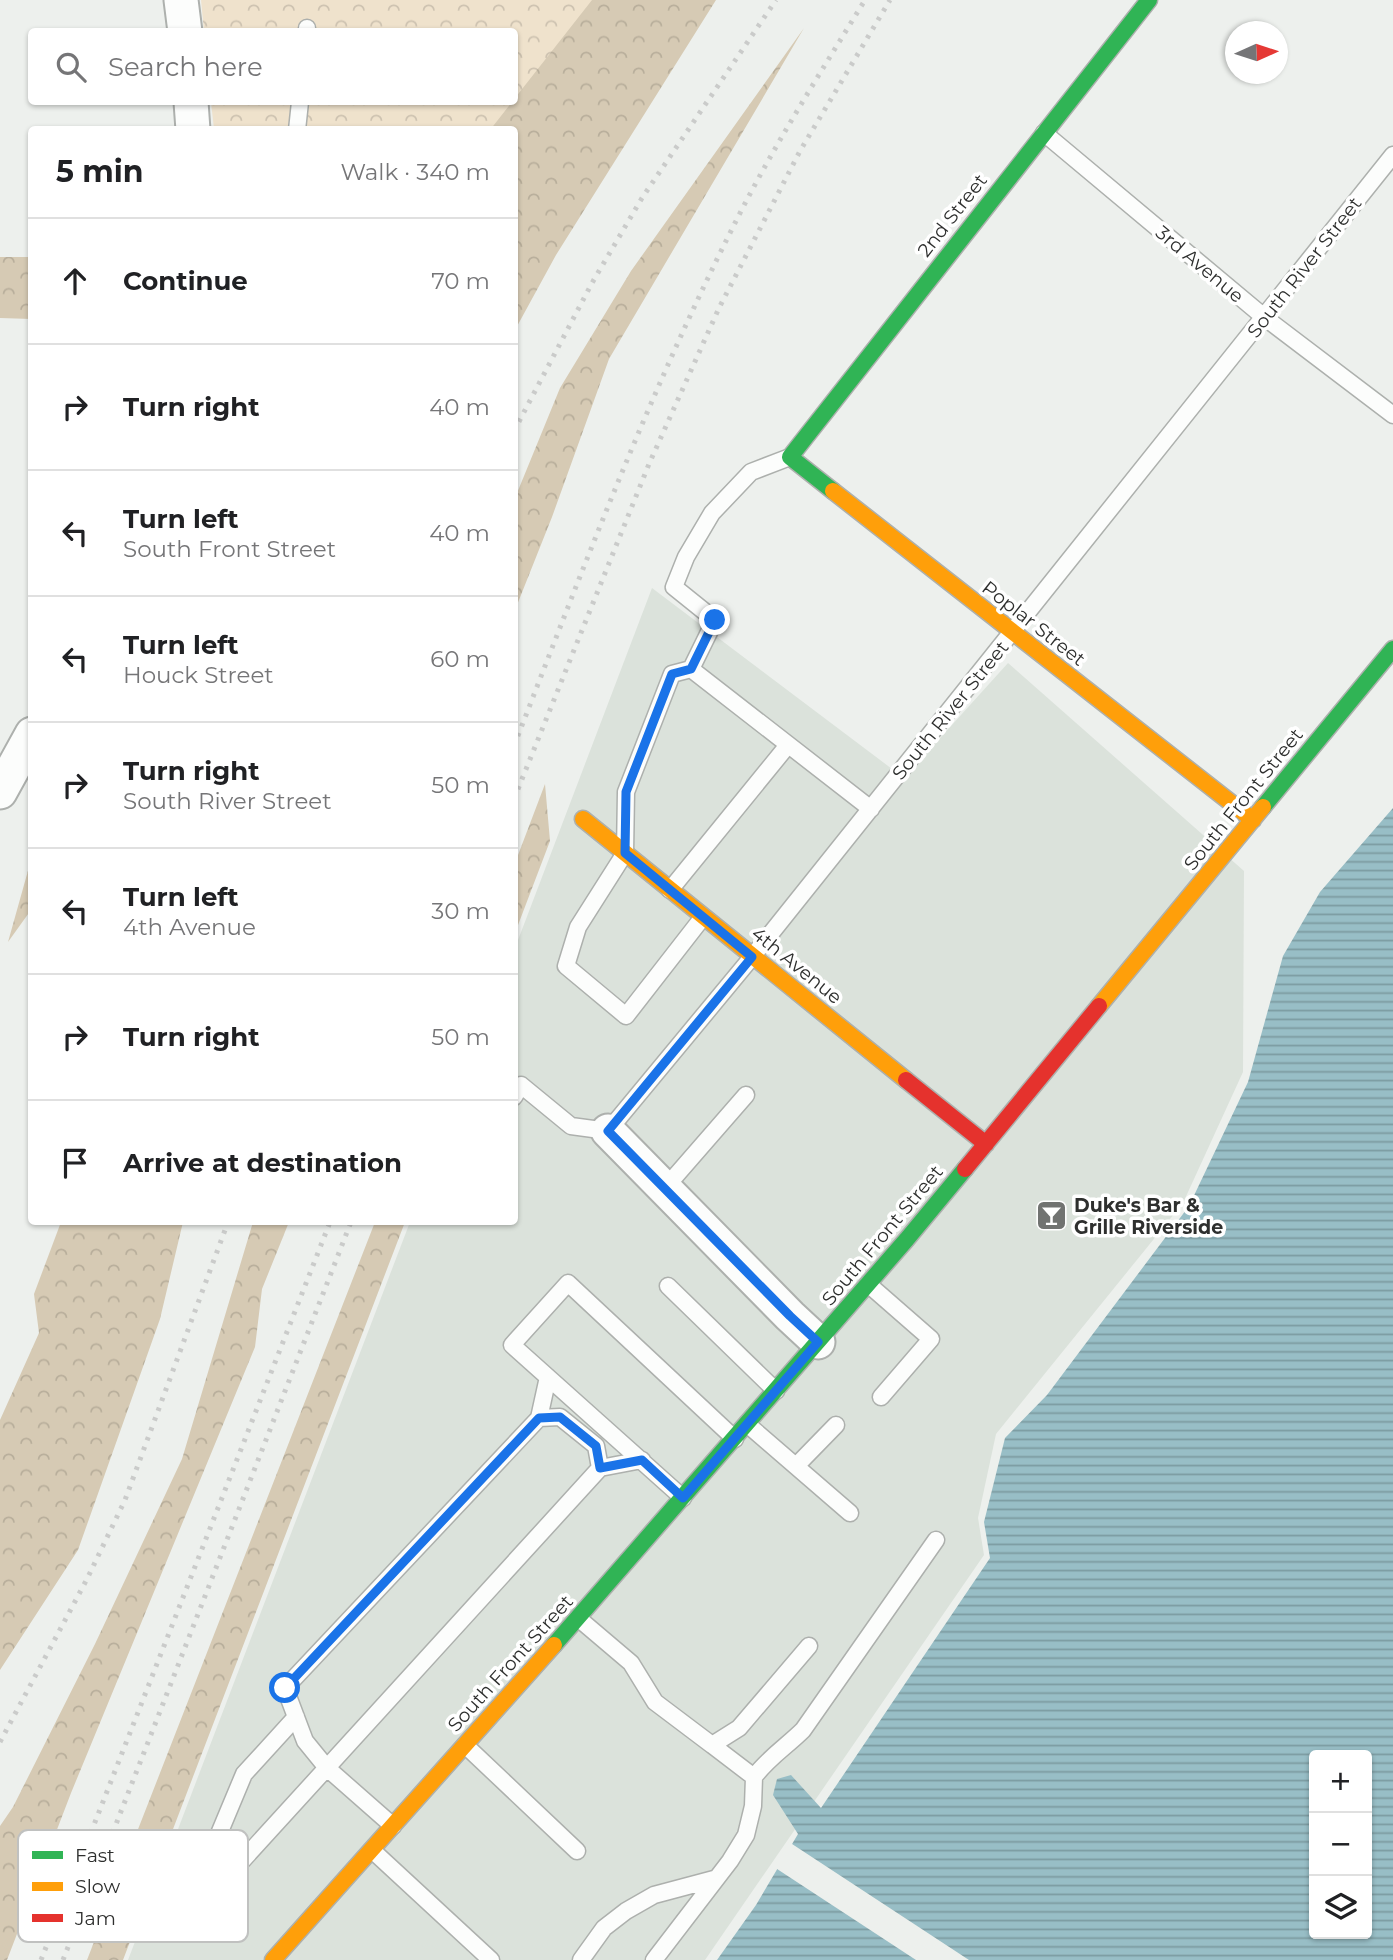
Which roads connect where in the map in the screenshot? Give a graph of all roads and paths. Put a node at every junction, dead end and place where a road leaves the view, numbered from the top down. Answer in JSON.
{"nodes":[{"id":1,"x":181,"y":0,"type":"edge"},
{"id":2,"x":1149,"y":0,"type":"edge"},
{"id":3,"x":184,"y":28,"type":"edge"},
{"id":4,"x":191,"y":105,"type":"edge"},
{"id":5,"x":300,"y":105,"type":"edge"},
{"id":6,"x":193,"y":126,"type":"edge"},
{"id":7,"x":297,"y":126,"type":"edge"},
{"id":8,"x":1044,"y":133,"type":"junction"},
{"id":9,"x":1393,"y":155,"type":"edge"},
{"id":10,"x":1265,"y":317,"type":"junction"},
{"id":11,"x":1393,"y":415,"type":"edge"},
{"id":12,"x":790,"y":457,"type":"junction"},
{"id":13,"x":1012,"y":633,"type":"junction"},
{"id":14,"x":1393,"y":649,"type":"edge"},
{"id":15,"x":691,"y":669,"type":"junction"},
{"id":16,"x":28,"y":741,"type":"edge"},
{"id":17,"x":788,"y":745,"type":"junction"},
{"id":18,"x":0,"y":792,"type":"edge"},
{"id":19,"x":871,"y":809,"type":"junction"},
{"id":20,"x":583,"y":818,"type":"dead end"},
{"id":21,"x":1253,"y":820,"type":"junction"},
{"id":22,"x":625,"y":853,"type":"junction"},
{"id":23,"x":670,"y":890,"type":"junction"},
{"id":24,"x":704,"y":917,"type":"junction"},
{"id":25,"x":752,"y":957,"type":"junction"},
{"id":26,"x":518,"y":1090,"type":"edge"},
{"id":27,"x":746,"y":1095,"type":"dead end"},
{"id":28,"x":608,"y":1131,"type":"junction"},
{"id":29,"x":986,"y":1144,"type":"junction"},
{"id":30,"x":665,"y":1188,"type":"junction"},
{"id":31,"x":868,"y":1284,"type":"junction"},
{"id":32,"x":668,"y":1286,"type":"dead end"},
{"id":33,"x":818,"y":1342,"type":"junction"},
{"id":34,"x":548,"y":1377,"type":"junction"},
{"id":35,"x":776,"y":1391,"type":"junction"},
{"id":36,"x":881,"y":1397,"type":"dead end"},
{"id":37,"x":539,"y":1418,"type":"junction"},
{"id":38,"x":747,"y":1424,"type":"junction"},
{"id":39,"x":836,"y":1425,"type":"dead end"},
{"id":40,"x":735,"y":1439,"type":"junction"},
{"id":41,"x":642,"y":1460,"type":"junction"},
{"id":42,"x":796,"y":1466,"type":"junction"},
{"id":43,"x":600,"y":1468,"type":"junction"},
{"id":44,"x":683,"y":1498,"type":"junction"},
{"id":45,"x":849,"y":1513,"type":"dead end"},
{"id":46,"x":936,"y":1540,"type":"dead end"},
{"id":47,"x":578,"y":1618,"type":"junction"},
{"id":48,"x":809,"y":1646,"type":"dead end"},
{"id":49,"x":296,"y":1717,"type":"junction"},
{"id":50,"x":465,"y":1745,"type":"junction"},
{"id":51,"x":712,"y":1745,"type":"junction"},
{"id":52,"x":327,"y":1768,"type":"junction"},
{"id":53,"x":754,"y":1777,"type":"junction"},
{"id":54,"x":393,"y":1826,"type":"junction"},
{"id":55,"x":221,"y":1830,"type":"edge"},
{"id":56,"x":372,"y":1849,"type":"junction"},
{"id":57,"x":578,"y":1851,"type":"dead end"},
{"id":58,"x":248,"y":1854,"type":"edge"},
{"id":59,"x":714,"y":1879,"type":"junction"},
{"id":60,"x":273,"y":1960,"type":"edge"},
{"id":61,"x":491,"y":1960,"type":"edge"},
{"id":62,"x":581,"y":1960,"type":"edge"},
{"id":63,"x":654,"y":1960,"type":"edge"}],
"edges":[{"from":1,"to":3,"type":"street"},
{"from":2,"to":8,"type":"main road","name":"2nd Street"},
{"from":4,"to":6,"type":"street"},
{"from":5,"to":7,"type":"lane"},
{"from":8,"to":10,"type":"lane","name":"3rd Avenue"},
{"from":8,"to":12,"type":"main road","name":"2nd Street"},
{"from":9,"to":10,"type":"lane","name":"South River Street"},
{"from":10,"to":11,"type":"lane","name":"3rd Avenue"},
{"from":10,"to":13,"type":"lane","name":"South River Street"},
{"from":12,"to":13,"type":"main road","name":"Poplar Street"},
{"from":12,"to":15,"type":"lane"},
{"from":13,"to":19,"type":"lane","name":"South River Street"},
{"from":13,"to":21,"type":"main road","name":"Poplar Street"},
{"from":14,"to":21,"type":"main road","name":"South Front Street"},
{"from":15,"to":17,"type":"lane"},
{"from":15,"to":22,"type":"lane"},
{"from":16,"to":18,"type":"street"},
{"from":17,"to":19,"type":"lane"},
{"from":17,"to":23,"type":"lane"},
{"from":19,"to":25,"type":"lane","name":"South River Street"},
{"from":20,"to":22,"type":"main road","name":"4th Avenue"},
{"from":21,"to":29,"type":"main road","name":"South Front Street"},
{"from":22,"to":23,"type":"main road","name":"4th Avenue"},
{"from":22,"to":24,"type":"lane"},
{"from":23,"to":24,"type":"main road","name":"4th Avenue"},
{"from":24,"to":25,"type":"main road","name":"4th Avenue"},
{"from":25,"to":28,"type":"lane","name":"South River Street"},
{"from":25,"to":29,"type":"main road","name":"4th Avenue"},
{"from":26,"to":28,"type":"lane"},
{"from":27,"to":30,"type":"lane"},
{"from":28,"to":30,"type":"street"},
{"from":29,"to":31,"type":"main road","name":"South Front Street"},
{"from":30,"to":33,"type":"street"},
{"from":31,"to":33,"type":"main road","name":"South Front Street"},
{"from":31,"to":36,"type":"lane"},
{"from":32,"to":35,"type":"lane"},
{"from":33,"to":35,"type":"main road","name":"South Front Street"},
{"from":34,"to":37,"type":"lane"},
{"from":34,"to":40,"type":"lane"},
{"from":34,"to":41,"type":"lane"},
{"from":35,"to":38,"type":"main road","name":"South Front Street"},
{"from":37,"to":43,"type":"lane"},
{"from":37,"to":49,"type":"lane"},
{"from":38,"to":40,"type":"main road","name":"South Front Street"},
{"from":38,"to":42,"type":"lane"},
{"from":39,"to":42,"type":"lane"},
{"from":40,"to":44,"type":"main road","name":"South Front Street"},
{"from":41,"to":43,"type":"lane"},
{"from":41,"to":44,"type":"lane"},
{"from":42,"to":45,"type":"lane"},
{"from":43,"to":52,"type":"lane"},
{"from":44,"to":47,"type":"main road","name":"South Front Street"},
{"from":46,"to":53,"type":"lane"},
{"from":47,"to":50,"type":"main road","name":"South Front Street"},
{"from":47,"to":51,"type":"lane"},
{"from":48,"to":51,"type":"lane"},
{"from":49,"to":52,"type":"lane"},
{"from":49,"to":55,"type":"lane"},
{"from":50,"to":54,"type":"main road","name":"South Front Street"},
{"from":50,"to":57,"type":"lane"},
{"from":51,"to":53,"type":"lane"},
{"from":52,"to":54,"type":"lane"},
{"from":52,"to":58,"type":"lane"},
{"from":53,"to":59,"type":"lane"},
{"from":54,"to":56,"type":"main road","name":"South Front Street"},
{"from":56,"to":60,"type":"main road","name":"South Front Street"},
{"from":56,"to":61,"type":"lane"},
{"from":59,"to":62,"type":"lane"},
{"from":59,"to":63,"type":"lane"}]}
